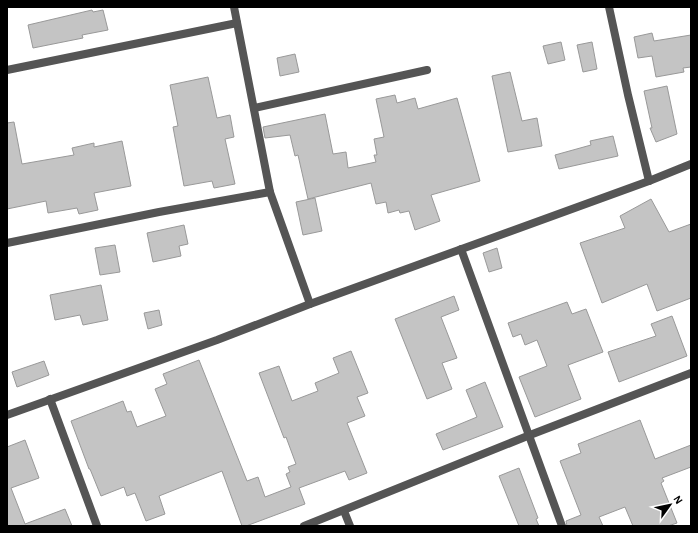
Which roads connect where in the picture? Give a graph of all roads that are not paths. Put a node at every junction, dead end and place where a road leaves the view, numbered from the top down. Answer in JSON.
{"nodes":[{"id":1,"x":234,"y":7,"type":"edge"},
{"id":2,"x":609,"y":7,"type":"edge"},
{"id":3,"x":237,"y":23,"type":"junction"},
{"id":4,"x":7,"y":70,"type":"edge"},
{"id":5,"x":427,"y":70,"type":"dead end"},
{"id":6,"x":254,"y":108,"type":"junction"},
{"id":7,"x":691,"y":164,"type":"edge"},
{"id":8,"x":649,"y":181,"type":"junction"},
{"id":9,"x":270,"y":192,"type":"junction"},
{"id":10,"x":7,"y":243,"type":"edge"},
{"id":11,"x":461,"y":248,"type":"junction"},
{"id":12,"x":310,"y":304,"type":"junction"},
{"id":13,"x":691,"y":373,"type":"edge"},
{"id":14,"x":50,"y":399,"type":"junction"},
{"id":15,"x":7,"y":415,"type":"edge"},
{"id":16,"x":530,"y":435,"type":"junction"},
{"id":17,"x":344,"y":511,"type":"junction"},
{"id":18,"x":97,"y":526,"type":"edge"},
{"id":19,"x":304,"y":526,"type":"edge"},
{"id":20,"x":350,"y":526,"type":"edge"},
{"id":21,"x":562,"y":526,"type":"edge"}],
"edges":[{"from":1,"to":3,"type":"street"},
{"from":2,"to":8,"type":"street"},
{"from":3,"to":4,"type":"street"},
{"from":3,"to":6,"type":"street"},
{"from":5,"to":6,"type":"street"},
{"from":6,"to":9,"type":"street"},
{"from":7,"to":8,"type":"street"},
{"from":8,"to":11,"type":"street"},
{"from":9,"to":10,"type":"street"},
{"from":9,"to":12,"type":"street"},
{"from":11,"to":12,"type":"street"},
{"from":11,"to":16,"type":"street"},
{"from":12,"to":14,"type":"street"},
{"from":13,"to":16,"type":"street"},
{"from":14,"to":15,"type":"street"},
{"from":14,"to":18,"type":"street"},
{"from":16,"to":17,"type":"street"},
{"from":16,"to":21,"type":"street"},
{"from":17,"to":19,"type":"street"},
{"from":17,"to":20,"type":"street"}]}
